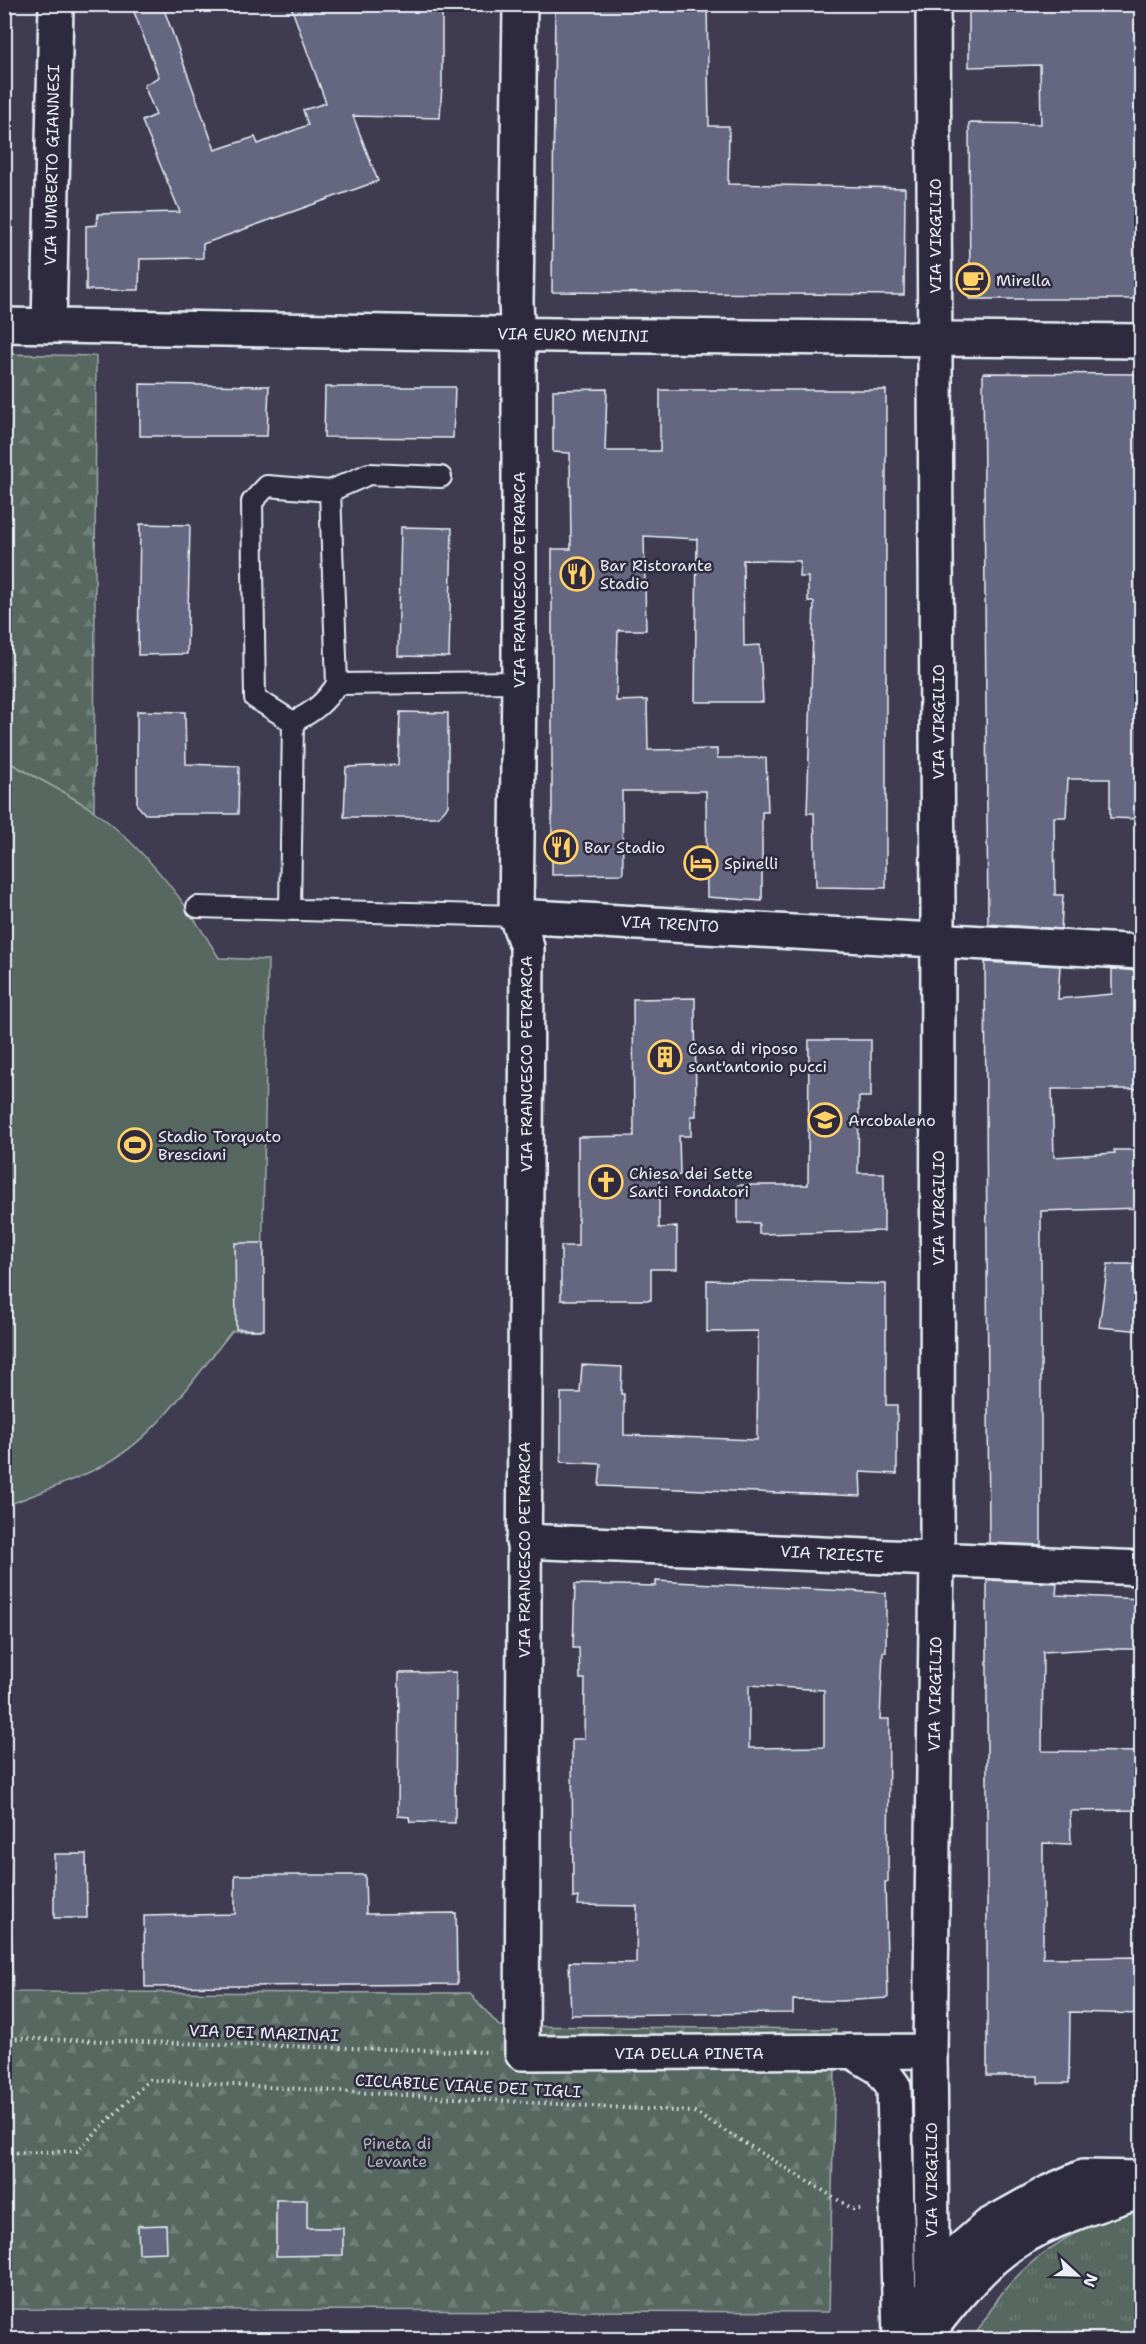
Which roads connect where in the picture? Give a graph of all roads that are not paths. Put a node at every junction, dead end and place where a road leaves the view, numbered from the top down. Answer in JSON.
{"nodes":[{"id":1,"x":56,"y":4,"type":"edge"},
{"id":2,"x":520,"y":4,"type":"edge"},
{"id":3,"x":933,"y":4,"type":"edge"},
{"id":4,"x":4,"y":325,"type":"edge"},
{"id":5,"x":49,"y":326,"type":"junction"},
{"id":6,"x":519,"y":335,"type":"junction"},
{"id":7,"x":936,"y":338,"type":"junction"},
{"id":8,"x":1142,"y":341,"type":"edge"},
{"id":9,"x":441,"y":477,"type":"dead end"},
{"id":10,"x":330,"y":491,"type":"junction"},
{"id":11,"x":519,"y":682,"type":"junction"},
{"id":12,"x":337,"y":684,"type":"junction"},
{"id":13,"x":293,"y":722,"type":"junction"},
{"id":14,"x":197,"y":907,"type":"dead end"},
{"id":15,"x":290,"y":910,"type":"junction"},
{"id":16,"x":516,"y":916,"type":"junction"},
{"id":17,"x":938,"y":939,"type":"junction"},
{"id":18,"x":1142,"y":952,"type":"edge"},
{"id":19,"x":523,"y":1541,"type":"junction"},
{"id":20,"x":937,"y":1559,"type":"junction"},
{"id":21,"x":1142,"y":1568,"type":"edge"},
{"id":22,"x":930,"y":2051,"type":"junction"},
{"id":23,"x":855,"y":2052,"type":"junction"},
{"id":24,"x":522,"y":2053,"type":"joint"},
{"id":25,"x":1142,"y":2178,"type":"edge"},
{"id":26,"x":1142,"y":2190,"type":"edge"},
{"id":27,"x":931,"y":2290,"type":"junction"},
{"id":28,"x":932,"y":2333,"type":"edge"},
{"id":29,"x":899,"y":2339,"type":"edge"}],
"edges":[{"from":1,"to":5,"type":"street","name":"VIA UMBERTO GIANNESI"},
{"from":2,"to":6,"type":"street","name":"VIA FRANCESCO PETRARCA"},
{"from":3,"to":7,"type":"street","name":"VIA VIRGILIO"},
{"from":4,"to":5,"type":"street","name":"VIA EURO MENINI"},
{"from":5,"to":6,"type":"street","name":"VIA EURO MENINI"},
{"from":6,"to":7,"type":"street","name":"VIA EURO MENINI"},
{"from":6,"to":11,"type":"street","name":"VIA FRANCESCO PETRARCA"},
{"from":7,"to":8,"type":"street","name":"VIA EURO MENINI"},
{"from":7,"to":17,"type":"street","name":"VIA VIRGILIO"},
{"from":9,"to":10,"type":"lane"},
{"from":10,"to":12,"type":"lane"},
{"from":10,"to":13,"type":"lane"},
{"from":11,"to":12,"type":"lane"},
{"from":11,"to":16,"type":"street","name":"VIA FRANCESCO PETRARCA"},
{"from":12,"to":13,"type":"lane"},
{"from":13,"to":15,"type":"lane"},
{"from":14,"to":15,"type":"lane","name":"VIA TRENTO"},
{"from":15,"to":16,"type":"lane","name":"VIA TRENTO"},
{"from":16,"to":17,"type":"street","name":"VIA TRENTO"},
{"from":16,"to":19,"type":"street","name":"VIA FRANCESCO PETRARCA"},
{"from":17,"to":18,"type":"street","name":"VIA TRENTO"},
{"from":17,"to":20,"type":"street","name":"VIA VIRGILIO"},
{"from":19,"to":20,"type":"street","name":"VIA TRIESTE"},
{"from":19,"to":24,"type":"street","name":"VIA FRANCESCO PETRARCA"},
{"from":20,"to":21,"type":"street","name":"VIA TRIESTE"},
{"from":20,"to":22,"type":"street","name":"VIA VIRGILIO"},
{"from":22,"to":23,"type":"street","name":"VIA DELLA PINETA"},
{"from":22,"to":27,"type":"street","name":"VIA VIRGILIO"},
{"from":23,"to":24,"type":"street","name":"VIA DELLA PINETA"},
{"from":23,"to":29,"type":"street"},
{"from":25,"to":27,"type":"street"},
{"from":26,"to":28,"type":"street"},
{"from":27,"to":28,"type":"street","name":"VIA VIRGILIO"},
{"from":27,"to":29,"type":"street"}]}
